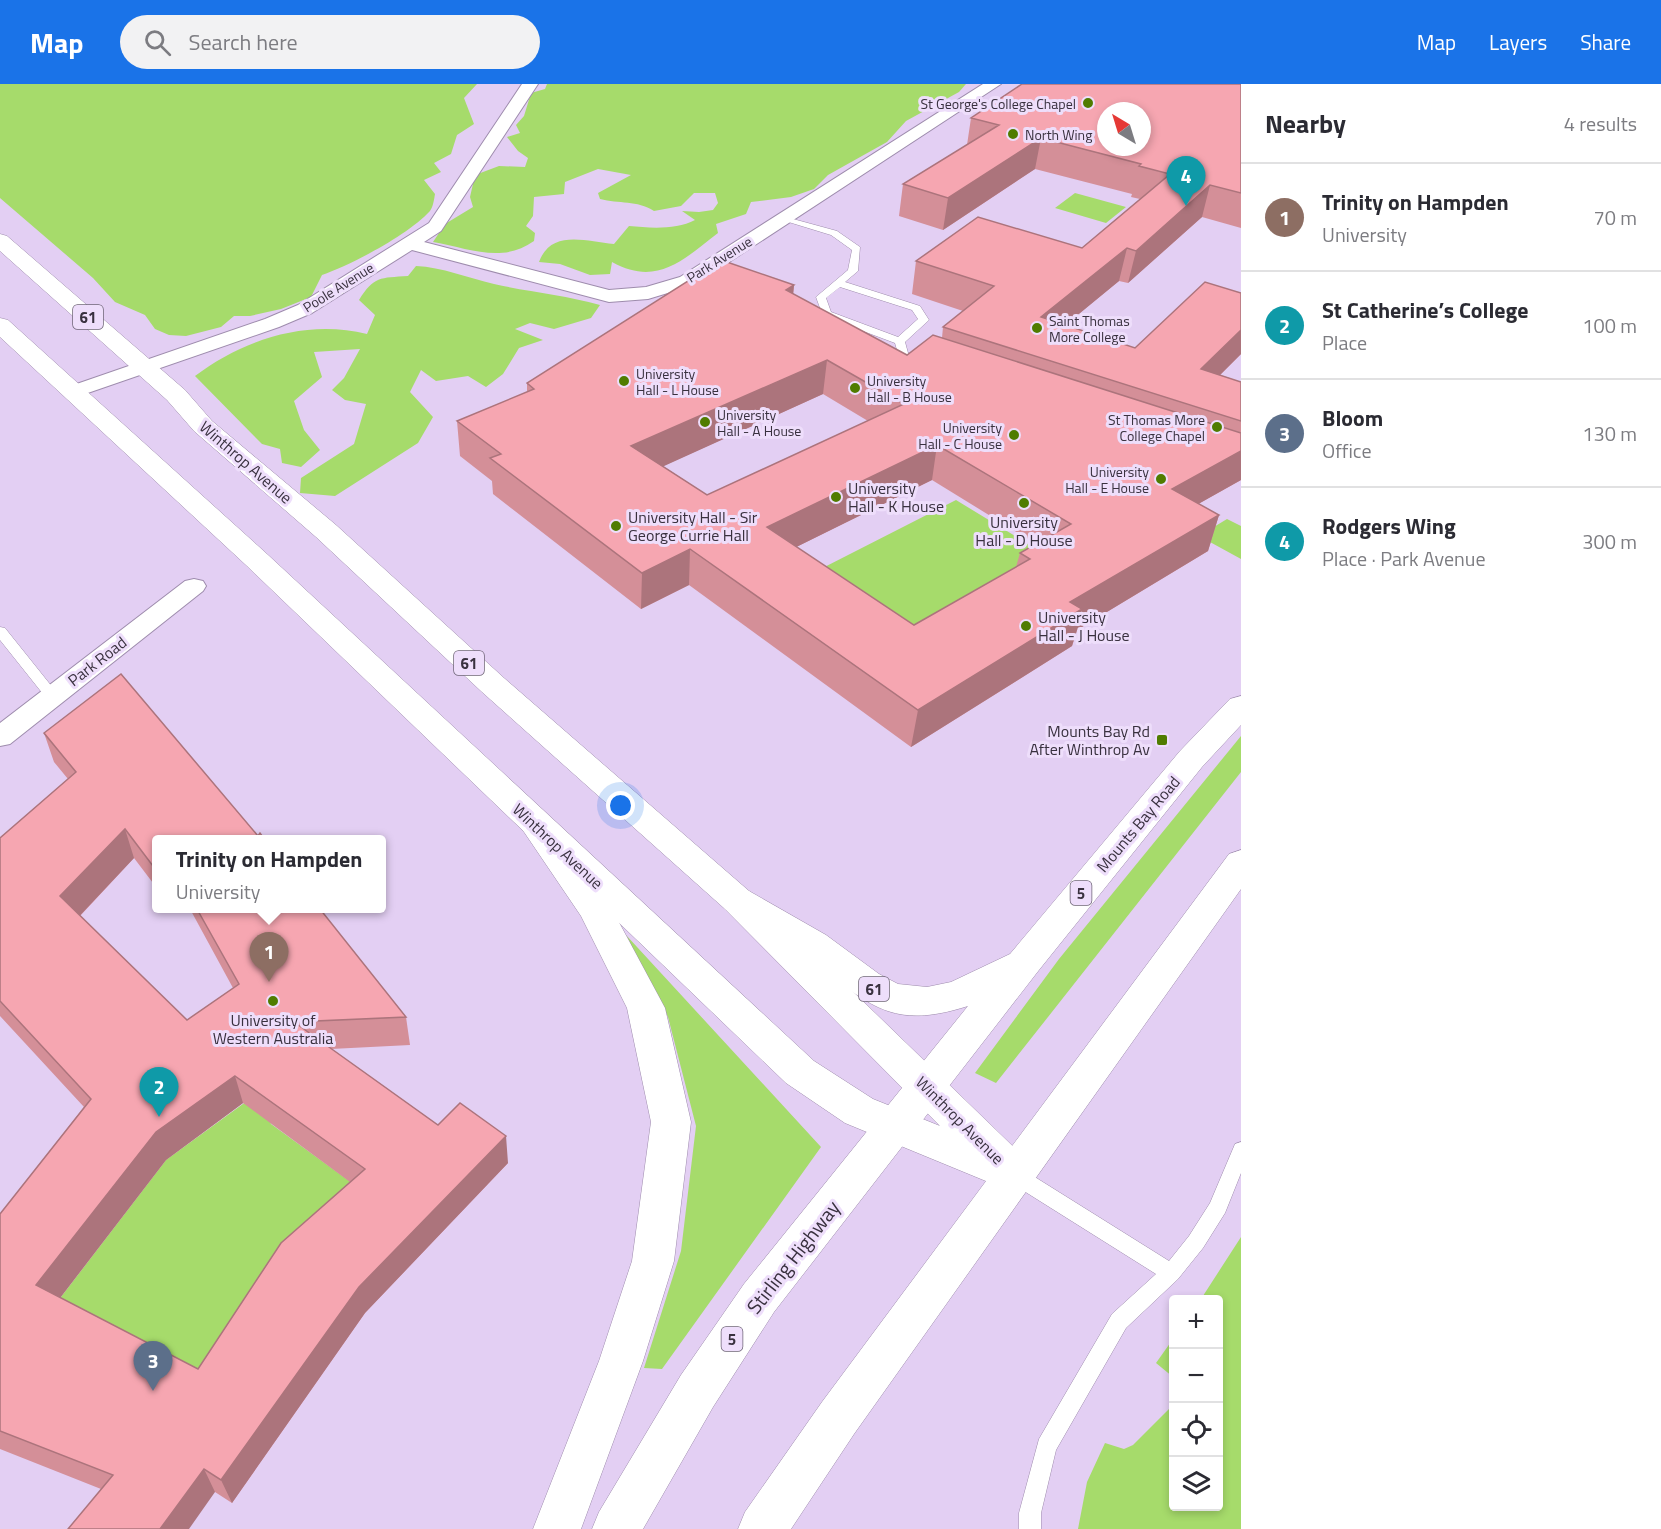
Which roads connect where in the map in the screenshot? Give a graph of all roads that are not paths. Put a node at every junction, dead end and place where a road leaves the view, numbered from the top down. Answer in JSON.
{"nodes":[{"id":1,"x":530,"y":84,"type":"edge"},
{"id":2,"x":993,"y":84,"type":"edge"},
{"id":3,"x":785,"y":218,"type":"junction"},
{"id":4,"x":0,"y":240,"type":"edge"},
{"id":5,"x":408,"y":243,"type":"junction"},
{"id":6,"x":838,"y":283,"type":"junction"},
{"id":7,"x":0,"y":325,"type":"edge"},
{"id":8,"x":900,"y":340,"type":"junction"},
{"id":9,"x":926,"y":362,"type":"edge"},
{"id":10,"x":146,"y":367,"type":"junction"},
{"id":11,"x":72,"y":392,"type":"junction"},
{"id":12,"x":194,"y":586,"type":"dead end"},
{"id":13,"x":0,"y":631,"type":"edge"},
{"id":14,"x":52,"y":696,"type":"junction"},
{"id":15,"x":1241,"y":706,"type":"edge"},
{"id":16,"x":0,"y":737,"type":"edge"},
{"id":17,"x":537,"y":826,"type":"junction"},
{"id":18,"x":1241,"y":863,"type":"edge"},
{"id":19,"x":737,"y":900,"type":"junction"},
{"id":20,"x":1026,"y":960,"type":"junction"},
{"id":21,"x":928,"y":1086,"type":"junction"},
{"id":22,"x":896,"y":1126,"type":"junction"},
{"id":23,"x":1241,"y":1150,"type":"edge"},
{"id":24,"x":1015,"y":1175,"type":"junction"},
{"id":25,"x":1171,"y":1273,"type":"junction"},
{"id":26,"x":557,"y":1529,"type":"edge"},
{"id":27,"x":616,"y":1529,"type":"edge"},
{"id":28,"x":762,"y":1529,"type":"edge"},
{"id":29,"x":1030,"y":1529,"type":"edge"}],
"edges":[{"from":1,"to":5,"type":"street","name":"Poole Avenue"},
{"from":2,"to":3,"type":"street","name":"Park Avenue"},
{"from":3,"to":5,"type":"street","name":"Park Avenue"},
{"from":3,"to":6,"type":"lane"},
{"from":4,"to":10,"type":"main road","name":"Winthrop Avenue","number":"61"},
{"from":5,"to":10,"type":"street","name":"Poole Avenue"},
{"from":6,"to":8,"type":"lane"},
{"from":6,"to":8,"type":"lane"},
{"from":7,"to":11,"type":"main road","name":"Winthrop Avenue"},
{"from":8,"to":9,"type":"lane"},
{"from":10,"to":11,"type":"street","name":"Poole Avenue"},
{"from":10,"to":19,"type":"main road","name":"Winthrop Avenue","number":"61"},
{"from":11,"to":17,"type":"main road","name":"Winthrop Avenue"},
{"from":12,"to":14,"type":"street","name":"Park Road"},
{"from":13,"to":14,"type":"lane"},
{"from":14,"to":16,"type":"street","name":"Park Road"},
{"from":15,"to":20,"type":"main road","name":"Mounts Bay Road","number":"5"},
{"from":17,"to":22,"type":"main road","name":"Winthrop Avenue"},
{"from":17,"to":26,"type":"main road"},
{"from":18,"to":24,"type":"main road"},
{"from":19,"to":20,"type":"main road","number":"61"},
{"from":19,"to":21,"type":"main road","name":"Winthrop Avenue","number":"61"},
{"from":20,"to":21,"type":"main road","name":"Mounts Bay Road","number":"5"},
{"from":21,"to":22,"type":"main road","name":"Stirling Highway","number":"5"},
{"from":21,"to":24,"type":"main road","name":"Winthrop Avenue","number":"61"},
{"from":22,"to":24,"type":"main road","name":"Winthrop Avenue"},
{"from":22,"to":27,"type":"main road","name":"Stirling Highway","number":"5"},
{"from":23,"to":25,"type":"lane"},
{"from":24,"to":25,"type":"lane"},
{"from":24,"to":28,"type":"main road"},
{"from":25,"to":29,"type":"lane"}]}
